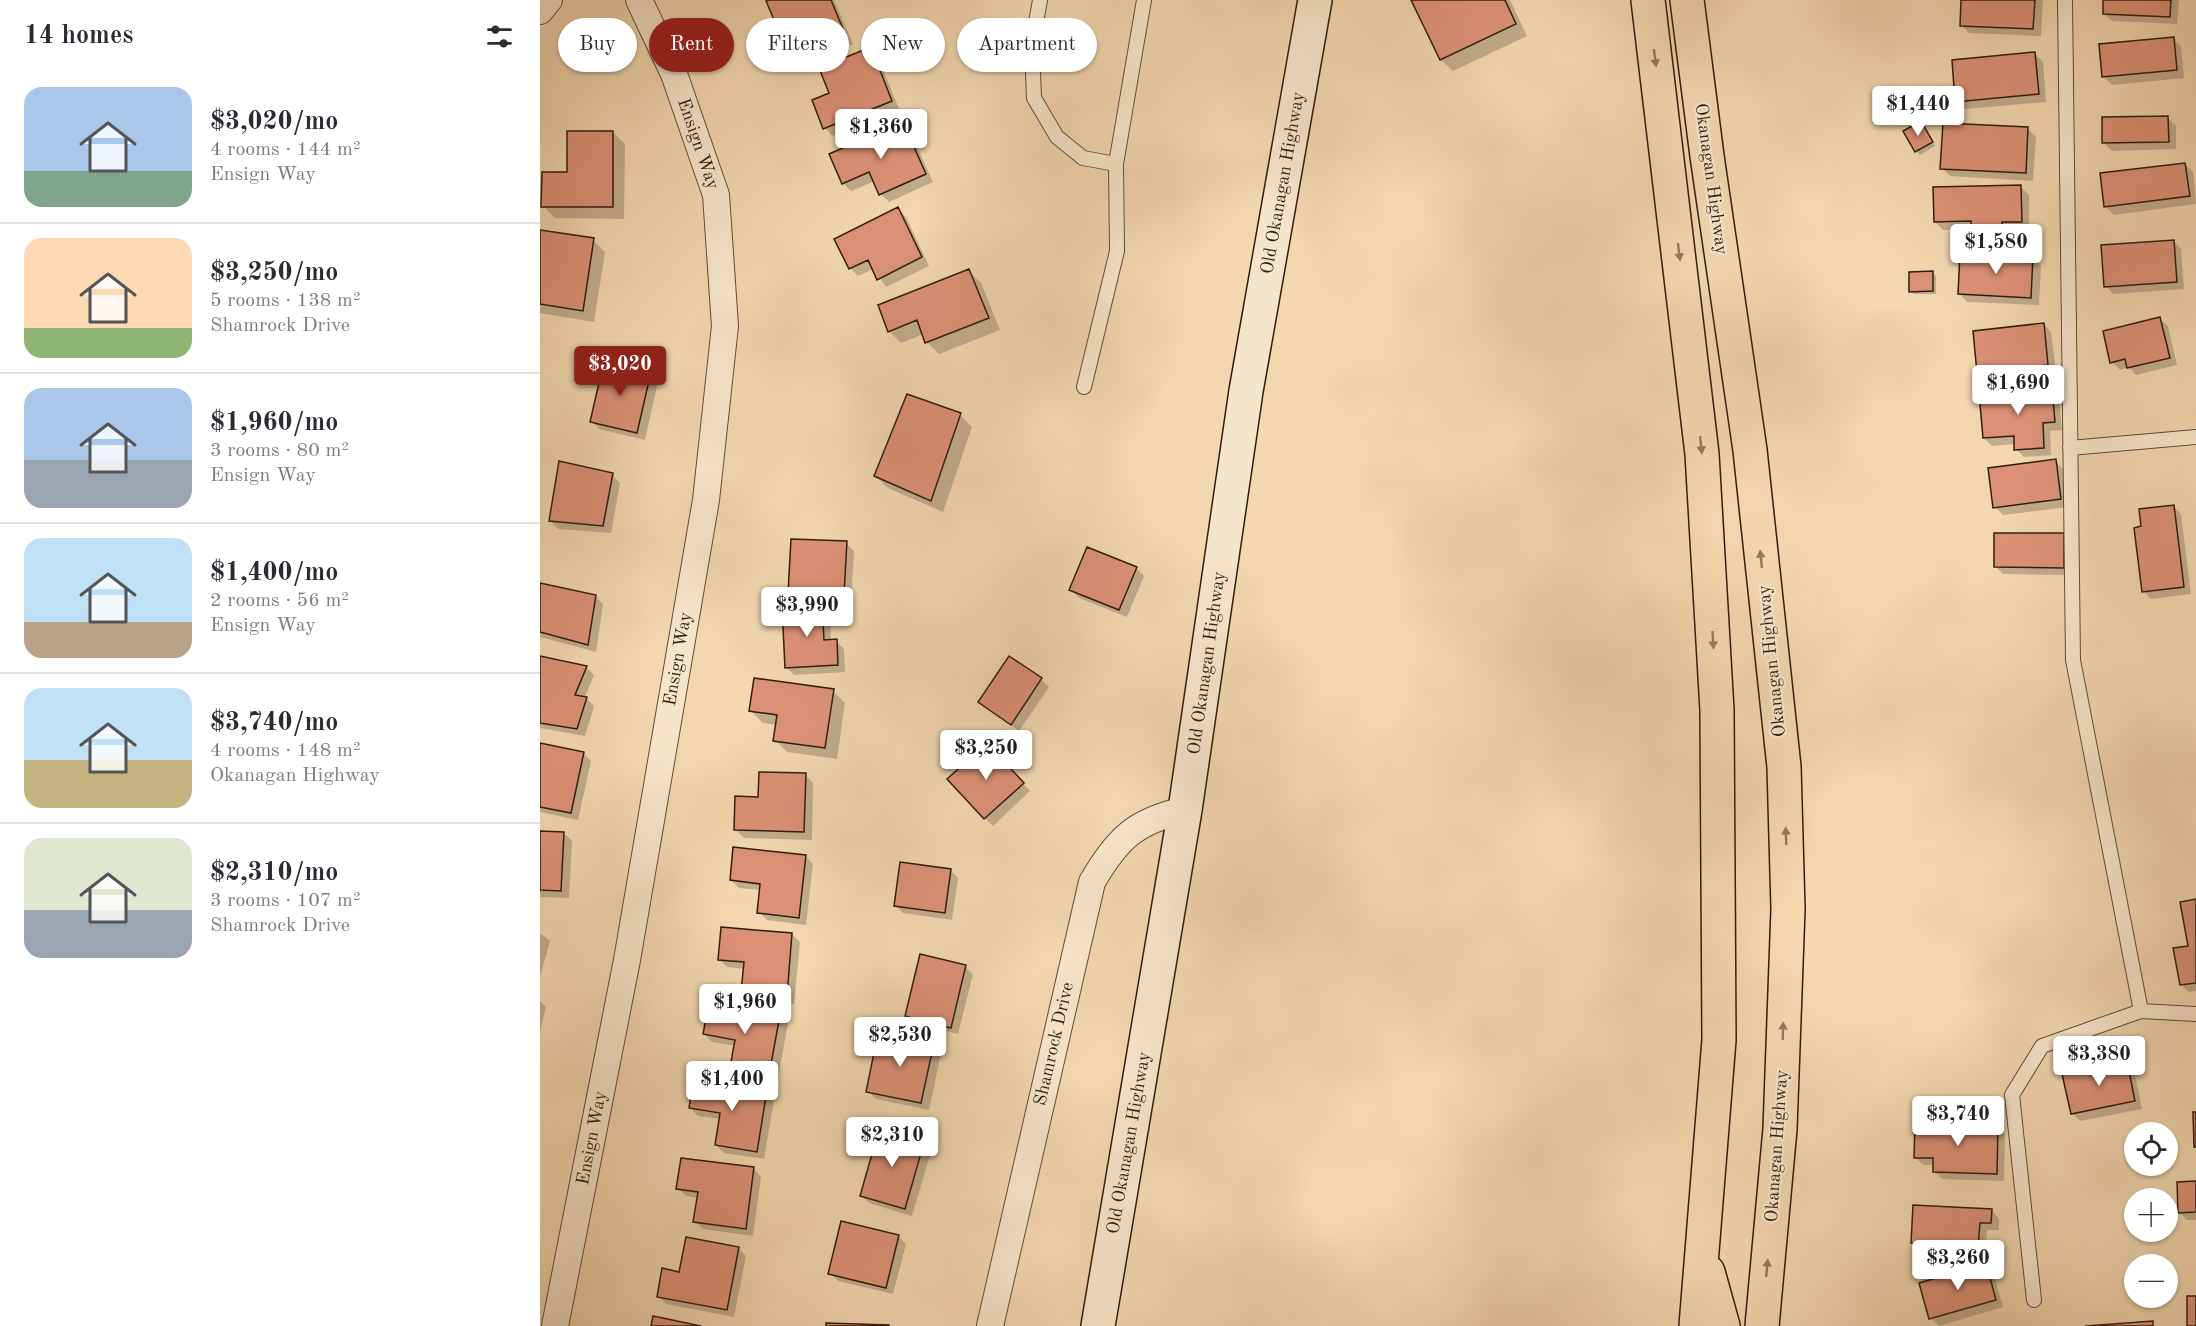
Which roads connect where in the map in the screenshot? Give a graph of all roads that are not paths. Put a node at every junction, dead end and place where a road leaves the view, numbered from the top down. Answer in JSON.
{"nodes":[{"id":1,"x":549,"y":0,"type":"edge"},
{"id":2,"x":639,"y":0,"type":"edge"},
{"id":3,"x":1040,"y":0,"type":"edge"},
{"id":4,"x":1144,"y":0,"type":"edge"},
{"id":5,"x":1315,"y":0,"type":"edge"},
{"id":6,"x":1648,"y":0,"type":"edge"},
{"id":7,"x":1687,"y":0,"type":"edge"},
{"id":8,"x":2065,"y":0,"type":"edge"},
{"id":9,"x":540,"y":10,"type":"edge"},
{"id":10,"x":1116,"y":164,"type":"junction"},
{"id":11,"x":1084,"y":387,"type":"dead end"},
{"id":12,"x":2196,"y":437,"type":"edge"},
{"id":13,"x":2070,"y":448,"type":"junction"},
{"id":14,"x":1185,"y":810,"type":"junction"},
{"id":15,"x":2141,"y":1011,"type":"junction"},
{"id":16,"x":2196,"y":1014,"type":"edge"},
{"id":17,"x":1703,"y":1253,"type":"junction"},
{"id":18,"x":2034,"y":1300,"type":"dead end"},
{"id":19,"x":555,"y":1326,"type":"edge"},
{"id":20,"x":990,"y":1326,"type":"edge"},
{"id":21,"x":1098,"y":1326,"type":"edge"},
{"id":22,"x":1678,"y":1326,"type":"edge"},
{"id":23,"x":1696,"y":1326,"type":"edge"},
{"id":24,"x":1723,"y":1326,"type":"edge"},
{"id":25,"x":1762,"y":1326,"type":"edge"}],
"edges":[{"from":1,"to":9,"type":"street"},
{"from":2,"to":19,"type":"street","name":"Ensign Way"},
{"from":3,"to":10,"type":"lane"},
{"from":4,"to":10,"type":"lane"},
{"from":5,"to":14,"type":"street","name":"Old Okanagan Highway"},
{"from":6,"to":17,"type":"highway","one_way":true},
{"from":25,"to":7,"type":"highway","name":"Okanagan Highway","one_way":true},
{"from":8,"to":13,"type":"lane"},
{"from":10,"to":11,"type":"lane"},
{"from":12,"to":13,"type":"lane"},
{"from":13,"to":15,"type":"lane"},
{"from":14,"to":20,"type":"street","name":"Shamrock Drive"},
{"from":14,"to":21,"type":"street","name":"Old Okanagan Highway"},
{"from":15,"to":16,"type":"lane"},
{"from":15,"to":18,"type":"lane"},
{"from":17,"to":22,"type":"highway"},
{"from":17,"to":23,"type":"highway"},
{"from":17,"to":24,"type":"highway"}]}
